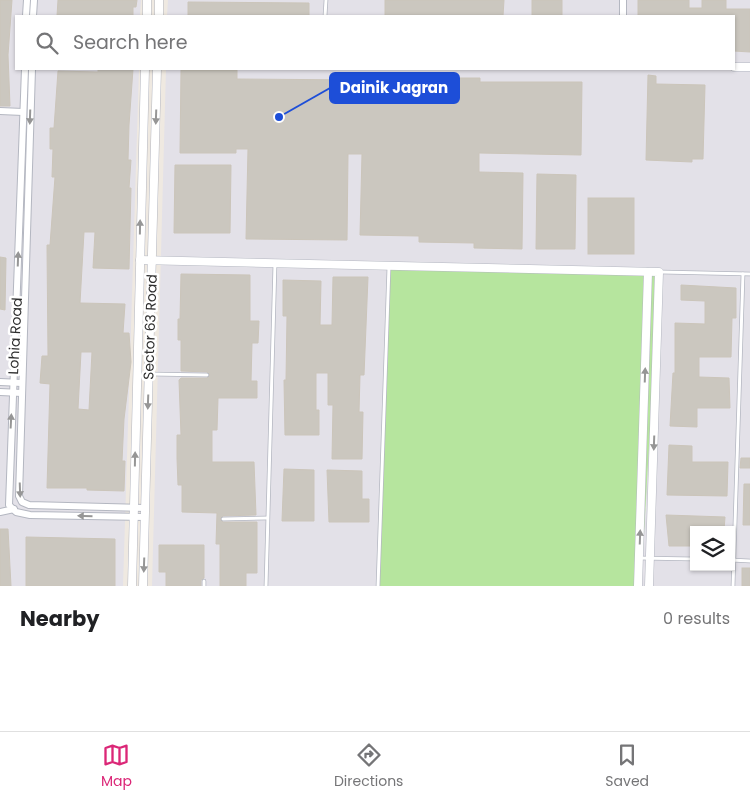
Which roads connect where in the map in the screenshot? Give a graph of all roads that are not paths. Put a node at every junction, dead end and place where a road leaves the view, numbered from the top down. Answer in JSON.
{"nodes":[{"id":1,"x":27,"y":0,"type":"edge"},
{"id":2,"x":34,"y":0,"type":"edge"},
{"id":3,"x":147,"y":0,"type":"edge"},
{"id":4,"x":159,"y":0,"type":"edge"},
{"id":5,"x":326,"y":0,"type":"edge"},
{"id":6,"x":623,"y":0,"type":"edge"},
{"id":7,"x":26,"y":15,"type":"edge"},
{"id":8,"x":33,"y":15,"type":"edge"},
{"id":9,"x":147,"y":15,"type":"edge"},
{"id":10,"x":159,"y":15,"type":"edge"},
{"id":11,"x":325,"y":15,"type":"edge"},
{"id":12,"x":622,"y":15,"type":"edge"},
{"id":13,"x":735,"y":67,"type":"edge"},
{"id":14,"x":750,"y":67,"type":"edge"},
{"id":15,"x":24,"y":70,"type":"edge"},
{"id":16,"x":32,"y":70,"type":"edge"},
{"id":17,"x":145,"y":70,"type":"edge"},
{"id":18,"x":157,"y":70,"type":"edge"},
{"id":19,"x":0,"y":111,"type":"edge"},
{"id":20,"x":23,"y":112,"type":"junction"},
{"id":21,"x":140,"y":260,"type":"junction"},
{"id":22,"x":152,"y":260,"type":"junction"},
{"id":23,"x":275,"y":262,"type":"junction"},
{"id":24,"x":390,"y":265,"type":"junction"},
{"id":25,"x":648,"y":272,"type":"junction"},
{"id":26,"x":660,"y":272,"type":"junction"},
{"id":27,"x":743,"y":274,"type":"junction"},
{"id":28,"x":750,"y":274,"type":"edge"},
{"id":29,"x":149,"y":374,"type":"junction"},
{"id":30,"x":206,"y":375,"type":"dead end"},
{"id":31,"x":0,"y":382,"type":"edge"},
{"id":32,"x":13,"y":382,"type":"junction"},
{"id":33,"x":22,"y":382,"type":"junction"},
{"id":34,"x":0,"y":392,"type":"edge"},
{"id":35,"x":12,"y":392,"type":"junction"},
{"id":36,"x":22,"y":393,"type":"junction"},
{"id":37,"x":134,"y":508,"type":"junction"},
{"id":38,"x":145,"y":508,"type":"junction"},
{"id":39,"x":14,"y":510,"type":"junction"},
{"id":40,"x":0,"y":512,"type":"edge"},
{"id":41,"x":134,"y":517,"type":"junction"},
{"id":42,"x":145,"y":517,"type":"junction"},
{"id":43,"x":268,"y":518,"type":"junction"},
{"id":44,"x":223,"y":519,"type":"dead end"},
{"id":45,"x":733,"y":526,"type":"edge"},
{"id":46,"x":639,"y":558,"type":"junction"},
{"id":47,"x":650,"y":558,"type":"junction"},
{"id":48,"x":690,"y":559,"type":"edge"},
{"id":49,"x":735,"y":560,"type":"edge"},
{"id":50,"x":750,"y":561,"type":"edge"},
{"id":51,"x":732,"y":571,"type":"edge"},
{"id":52,"x":204,"y":581,"type":"dead end"},
{"id":53,"x":132,"y":586,"type":"edge"},
{"id":54,"x":143,"y":586,"type":"edge"},
{"id":55,"x":204,"y":586,"type":"edge"},
{"id":56,"x":266,"y":586,"type":"edge"},
{"id":57,"x":378,"y":586,"type":"edge"},
{"id":58,"x":638,"y":586,"type":"edge"},
{"id":59,"x":648,"y":586,"type":"edge"},
{"id":60,"x":733,"y":586,"type":"edge"}],
"edges":[{"from":1,"to":7,"type":"street"},
{"from":2,"to":8,"type":"street"},
{"from":3,"to":9,"type":"street"},
{"from":4,"to":10,"type":"street"},
{"from":5,"to":11,"type":"lane"},
{"from":6,"to":12,"type":"street"},
{"from":13,"to":14,"type":"street"},
{"from":15,"to":20,"type":"street","name":"Lohia Road"},
{"from":16,"to":33,"type":"street","name":"Lohia Road","one_way":true},
{"from":21,"to":17,"type":"street","name":"Sector 63 Road","one_way":true},
{"from":18,"to":22,"type":"street","name":"Sector 63 Road","one_way":true},
{"from":19,"to":20,"type":"street"},
{"from":32,"to":20,"type":"street","name":"Lohia Road","one_way":true},
{"from":21,"to":22,"type":"street"},
{"from":37,"to":21,"type":"street","name":"Sector 63 Road","one_way":true},
{"from":22,"to":23,"type":"street"},
{"from":22,"to":29,"type":"street","name":"Sector 63 Road"},
{"from":23,"to":24,"type":"street"},
{"from":23,"to":43,"type":"lane"},
{"from":24,"to":25,"type":"street"},
{"from":24,"to":57,"type":"lane"},
{"from":25,"to":26,"type":"street"},
{"from":46,"to":25,"type":"street","one_way":true},
{"from":26,"to":27,"type":"lane"},
{"from":26,"to":47,"type":"street","one_way":true},
{"from":27,"to":28,"type":"lane"},
{"from":27,"to":45,"type":"lane"},
{"from":29,"to":30,"type":"lane"},
{"from":29,"to":38,"type":"street","name":"Sector 63 Road","one_way":true},
{"from":31,"to":32,"type":"street"},
{"from":32,"to":33,"type":"street"},
{"from":32,"to":35,"type":"street","name":"Lohia Road"},
{"from":33,"to":36,"type":"street","name":"Lohia Road"},
{"from":34,"to":35,"type":"street"},
{"from":35,"to":36,"type":"street"},
{"from":39,"to":35,"type":"street","name":"Lohia Road","one_way":true},
{"from":36,"to":37,"type":"street","name":"Lohia Road","one_way":true},
{"from":37,"to":38,"type":"street"},
{"from":37,"to":41,"type":"street","name":"Sector 63 Road"},
{"from":38,"to":42,"type":"street","name":"Sector 63 Road"},
{"from":39,"to":40,"type":"street"},
{"from":41,"to":39,"type":"street","one_way":true},
{"from":41,"to":42,"type":"street"},
{"from":41,"to":53,"type":"street","name":"Sector 63 Road"},
{"from":42,"to":54,"type":"street","name":"Sector 63 Road","one_way":true},
{"from":43,"to":44,"type":"lane"},
{"from":43,"to":56,"type":"lane"},
{"from":46,"to":47,"type":"lane"},
{"from":46,"to":58,"type":"street"},
{"from":47,"to":48,"type":"lane"},
{"from":47,"to":59,"type":"street"},
{"from":49,"to":50,"type":"lane"},
{"from":51,"to":60,"type":"lane"},
{"from":52,"to":55,"type":"lane"}]}
